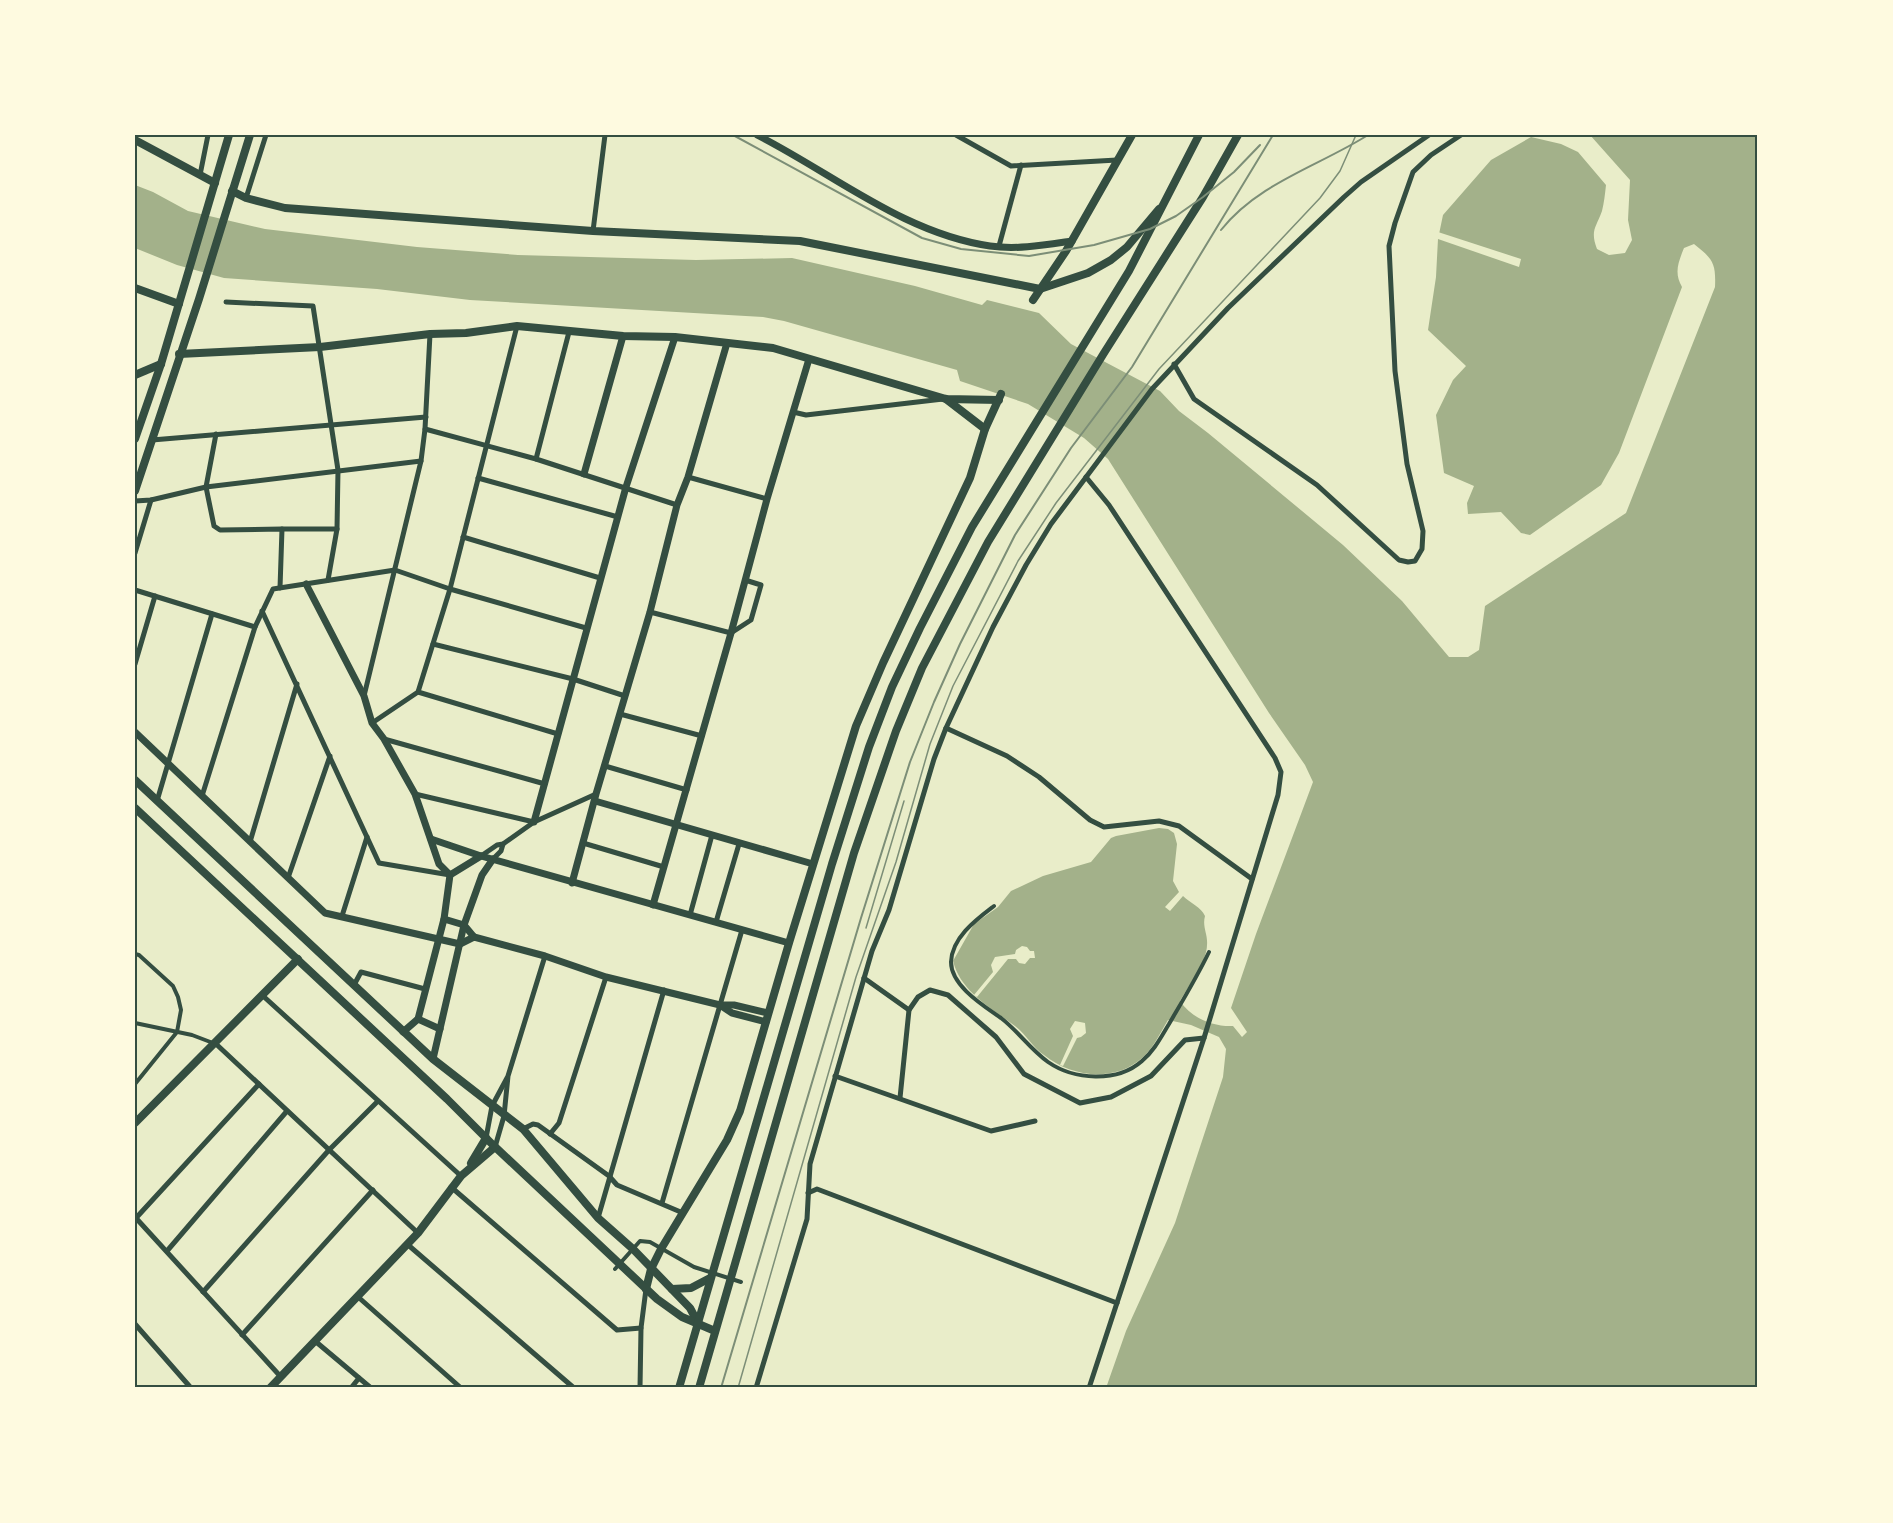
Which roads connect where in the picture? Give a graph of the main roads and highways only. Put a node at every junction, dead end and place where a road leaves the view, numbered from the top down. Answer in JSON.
{"nodes":[{"id":1,"x":230,"y":135,"type":"edge"},
{"id":2,"x":249,"y":135,"type":"edge"},
{"id":3,"x":1132,"y":135,"type":"edge"},
{"id":4,"x":1199,"y":135,"type":"edge"},
{"id":5,"x":1238,"y":135,"type":"edge"},
{"id":6,"x":135,"y":140,"type":"edge"},
{"id":7,"x":215,"y":183,"type":"junction"},
{"id":8,"x":232,"y":191,"type":"junction"},
{"id":9,"x":1163,"y":203,"type":"junction"},
{"id":10,"x":135,"y":288,"type":"edge"},
{"id":11,"x":1040,"y":289,"type":"junction"},
{"id":12,"x":1033,"y":300,"type":"dead end"},
{"id":13,"x":179,"y":304,"type":"junction"},
{"id":14,"x":179,"y":354,"type":"junction"},
{"id":15,"x":161,"y":364,"type":"junction"},
{"id":16,"x":135,"y":375,"type":"edge"},
{"id":17,"x":946,"y":399,"type":"junction"},
{"id":18,"x":986,"y":429,"type":"junction"},
{"id":19,"x":135,"y":439,"type":"edge"},
{"id":20,"x":135,"y":491,"type":"edge"},
{"id":21,"x":135,"y":780,"type":"edge"},
{"id":22,"x":135,"y":808,"type":"edge"},
{"id":23,"x":298,"y":959,"type":"junction"},
{"id":24,"x":135,"y":1123,"type":"edge"},
{"id":25,"x":486,"y":1138,"type":"junction"},
{"id":26,"x":495,"y":1146,"type":"junction"},
{"id":27,"x":464,"y":1173,"type":"junction"},
{"id":28,"x":651,"y":1269,"type":"junction"},
{"id":29,"x":711,"y":1275,"type":"junction"},
{"id":30,"x":646,"y":1289,"type":"junction"},
{"id":31,"x":672,"y":1289,"type":"junction"},
{"id":32,"x":698,"y":1323,"type":"junction"},
{"id":33,"x":715,"y":1330,"type":"junction"},
{"id":34,"x":270,"y":1388,"type":"edge"},
{"id":35,"x":679,"y":1388,"type":"edge"},
{"id":36,"x":699,"y":1388,"type":"edge"}],
"edges":[{"from":1,"to":7,"type":"main road"},
{"from":2,"to":8,"type":"main road"},
{"from":3,"to":11,"type":"main road"},
{"from":4,"to":9,"type":"main road"},
{"from":5,"to":33,"type":"main road"},
{"from":6,"to":7,"type":"main road"},
{"from":7,"to":13,"type":"main road"},
{"from":8,"to":11,"type":"main road"},
{"from":8,"to":14,"type":"main road"},
{"from":9,"to":11,"type":"main road"},
{"from":9,"to":29,"type":"main road"},
{"from":10,"to":13,"type":"main road"},
{"from":11,"to":12,"type":"main road"},
{"from":13,"to":15,"type":"main road"},
{"from":14,"to":17,"type":"main road"},
{"from":14,"to":20,"type":"main road"},
{"from":15,"to":16,"type":"main road"},
{"from":15,"to":19,"type":"main road"},
{"from":17,"to":18,"type":"main road"},
{"from":17,"to":18,"type":"main road"},
{"from":18,"to":28,"type":"main road"},
{"from":21,"to":28,"type":"main road"},
{"from":22,"to":23,"type":"main road"},
{"from":23,"to":24,"type":"main road"},
{"from":23,"to":25,"type":"main road"},
{"from":25,"to":26,"type":"main road"},
{"from":25,"to":27,"type":"main road"},
{"from":26,"to":27,"type":"main road"},
{"from":26,"to":30,"type":"main road"},
{"from":27,"to":34,"type":"main road"},
{"from":28,"to":30,"type":"main road"},
{"from":28,"to":31,"type":"main road"},
{"from":29,"to":31,"type":"main road"},
{"from":29,"to":32,"type":"main road"},
{"from":30,"to":32,"type":"main road"},
{"from":31,"to":32,"type":"main road"},
{"from":32,"to":33,"type":"main road"},
{"from":32,"to":35,"type":"main road"},
{"from":33,"to":36,"type":"main road"}]}
